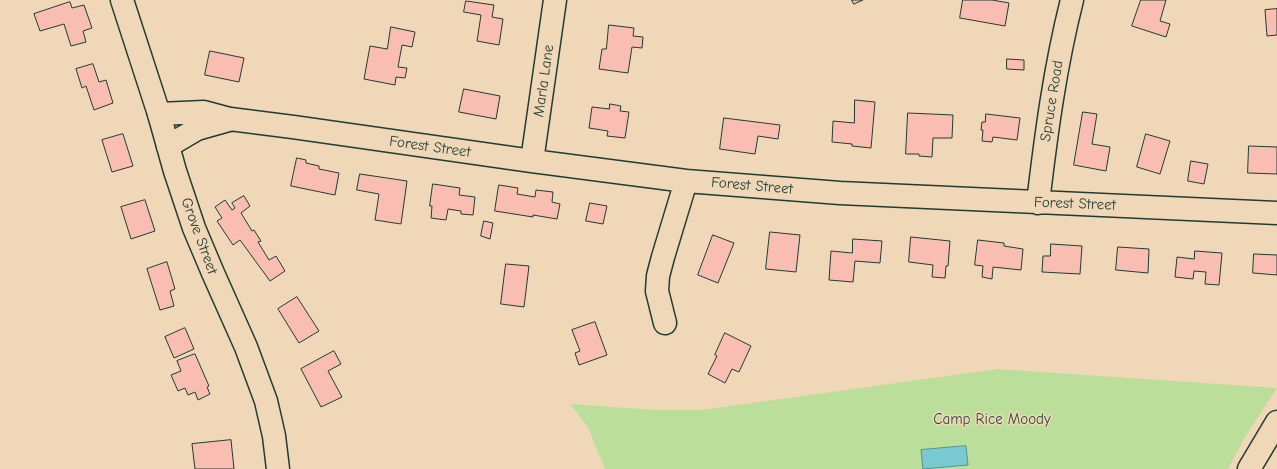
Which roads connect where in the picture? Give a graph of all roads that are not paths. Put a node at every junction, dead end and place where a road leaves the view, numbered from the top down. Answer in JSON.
{"nodes":[{"id":1,"x":122,"y":0,"type":"edge"},
{"id":2,"x":555,"y":0,"type":"edge"},
{"id":3,"x":1072,"y":0,"type":"edge"},
{"id":4,"x":159,"y":114,"type":"junction"},
{"id":5,"x":230,"y":120,"type":"junction"},
{"id":6,"x":168,"y":146,"type":"junction"},
{"id":7,"x":532,"y":161,"type":"junction"},
{"id":8,"x":686,"y":181,"type":"junction"},
{"id":9,"x":1038,"y":203,"type":"junction"},
{"id":10,"x":1277,"y":213,"type":"edge"},
{"id":11,"x":665,"y":323,"type":"dead end"},
{"id":12,"x":1277,"y":422,"type":"edge"},
{"id":13,"x":278,"y":469,"type":"edge"},
{"id":14,"x":1249,"y":469,"type":"edge"}],
"edges":[{"from":1,"to":4,"type":"street","name":"Grove Street"},
{"from":2,"to":7,"type":"street","name":"Marla Lane"},
{"from":3,"to":9,"type":"street","name":"Spruce Road"},
{"from":4,"to":5,"type":"street","name":"Forest Street"},
{"from":4,"to":6,"type":"street","name":"Grove Street"},
{"from":5,"to":6,"type":"street","name":"Forest Street"},
{"from":5,"to":7,"type":"street","name":"Forest Street"},
{"from":6,"to":13,"type":"street","name":"Grove Street"},
{"from":7,"to":8,"type":"street","name":"Forest Street"},
{"from":8,"to":9,"type":"street","name":"Forest Street"},
{"from":8,"to":11,"type":"street"},
{"from":9,"to":10,"type":"street","name":"Forest Street"},
{"from":12,"to":14,"type":"street"}]}
